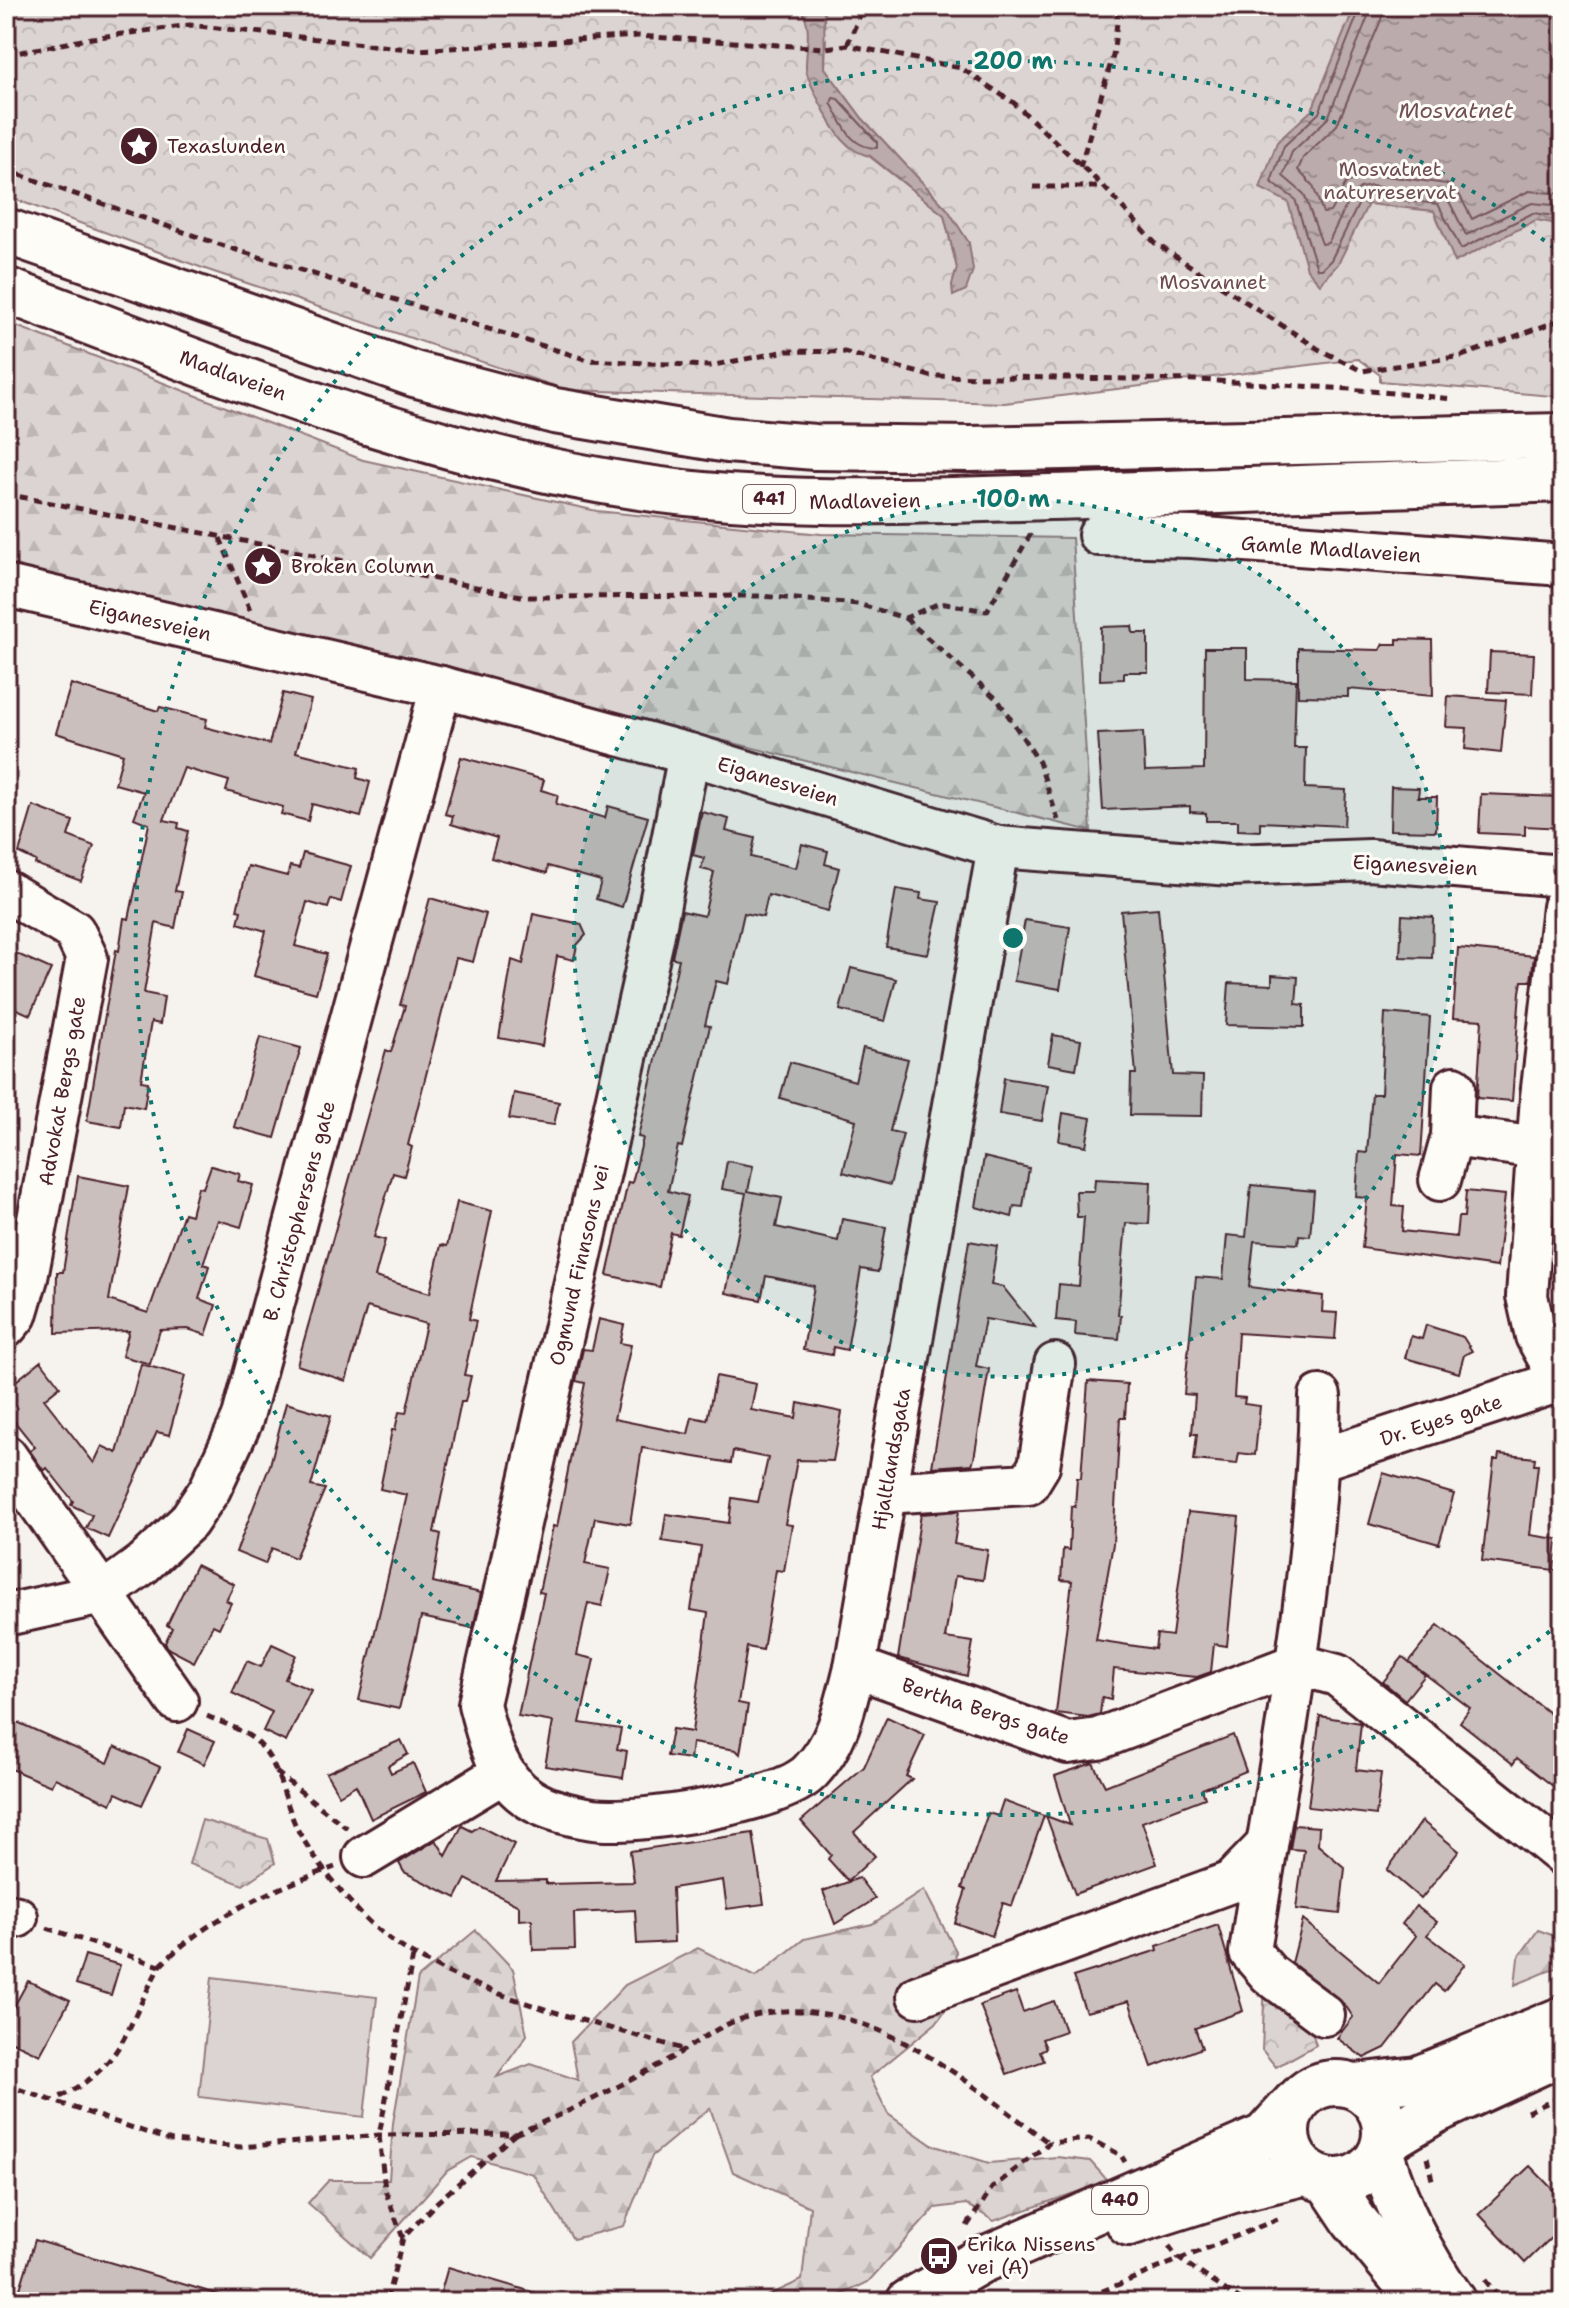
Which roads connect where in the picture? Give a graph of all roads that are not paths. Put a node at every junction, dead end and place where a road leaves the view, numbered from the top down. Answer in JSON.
{"nodes":[{"id":1,"x":6,"y":231,"type":"edge"},
{"id":2,"x":6,"y":290,"type":"edge"},
{"id":3,"x":1563,"y":436,"type":"edge"},
{"id":4,"x":1563,"y":479,"type":"edge"},
{"id":5,"x":1099,"y":535,"type":"dead end"},
{"id":6,"x":1563,"y":565,"type":"edge"},
{"id":7,"x":6,"y":586,"type":"edge"},
{"id":8,"x":441,"y":687,"type":"junction"},
{"id":9,"x":689,"y":754,"type":"junction"},
{"id":10,"x":998,"y":847,"type":"junction"},
{"id":11,"x":1563,"y":876,"type":"edge"},
{"id":12,"x":6,"y":891,"type":"edge"},
{"id":13,"x":1563,"y":907,"type":"edge"},
{"id":14,"x":1454,"y":1087,"type":"dead end"},
{"id":15,"x":1452,"y":1136,"type":"junction"},
{"id":16,"x":1538,"y":1148,"type":"junction"},
{"id":17,"x":1440,"y":1180,"type":"dead end"},
{"id":18,"x":6,"y":1327,"type":"edge"},
{"id":19,"x":1055,"y":1364,"type":"dead end"},
{"id":20,"x":1562,"y":1380,"type":"edge"},
{"id":21,"x":1320,"y":1396,"type":"dead end"},
{"id":22,"x":6,"y":1456,"type":"edge"},
{"id":23,"x":1319,"y":1460,"type":"junction"},
{"id":24,"x":885,"y":1493,"type":"junction"},
{"id":25,"x":102,"y":1594,"type":"junction"},
{"id":26,"x":6,"y":1615,"type":"edge"},
{"id":27,"x":1297,"y":1664,"type":"junction"},
{"id":28,"x":855,"y":1667,"type":"junction"},
{"id":29,"x":177,"y":1701,"type":"road end"},
{"id":30,"x":516,"y":1786,"type":"junction"},
{"id":31,"x":1266,"y":1846,"type":"junction"},
{"id":32,"x":370,"y":1853,"type":"road end"},
{"id":33,"x":1563,"y":1855,"type":"edge"},
{"id":34,"x":918,"y":1996,"type":"dead end"},
{"id":35,"x":1324,"y":2015,"type":"dead end"},
{"id":36,"x":1563,"y":2019,"type":"edge"},
{"id":37,"x":1563,"y":2052,"type":"edge"},
{"id":38,"x":1355,"y":2086,"type":"junction"},
{"id":39,"x":1295,"y":2103,"type":"junction"},
{"id":40,"x":1383,"y":2148,"type":"junction"},
{"id":41,"x":1318,"y":2176,"type":"junction"},
{"id":42,"x":1469,"y":2290,"type":"edge"},
{"id":43,"x":923,"y":2294,"type":"edge"},
{"id":44,"x":1422,"y":2302,"type":"edge"}],
"edges":[{"from":1,"to":3,"type":"main road"},
{"from":2,"to":4,"type":"main road","name":"Madlaveien","number":"441"},
{"from":5,"to":6,"type":"street","name":"Gamle Madlaveien"},
{"from":7,"to":8,"type":"street","name":"Eiganesveien"},
{"from":8,"to":9,"type":"street","name":"Eiganesveien"},
{"from":8,"to":25,"type":"street","name":"B. Christophersens gate"},
{"from":9,"to":10,"type":"street","name":"Eiganesveien"},
{"from":9,"to":30,"type":"street","name":"Ogmund Finnsons vei"},
{"from":10,"to":11,"type":"street","name":"Eiganesveien"},
{"from":10,"to":24,"type":"street","name":"Hjaltlandsgata"},
{"from":12,"to":18,"type":"street","name":"Advokat Bergs gate"},
{"from":13,"to":16,"type":"street"},
{"from":14,"to":15,"type":"street"},
{"from":15,"to":16,"type":"street"},
{"from":15,"to":17,"type":"street"},
{"from":16,"to":20,"type":"street"},
{"from":19,"to":24,"type":"street"},
{"from":20,"to":23,"type":"street","name":"Dr. Eyes gate"},
{"from":21,"to":23,"type":"street"},
{"from":22,"to":25,"type":"street"},
{"from":23,"to":27,"type":"street"},
{"from":24,"to":28,"type":"street","name":"Hjaltlandsgata"},
{"from":25,"to":26,"type":"street","name":"B. Christophersens gate"},
{"from":25,"to":29,"type":"street"},
{"from":27,"to":28,"type":"street","name":"Bertha Bergs gate"},
{"from":27,"to":31,"type":"street"},
{"from":27,"to":33,"type":"street"},
{"from":28,"to":30,"type":"street","name":"Hjaltlandsgata"},
{"from":30,"to":32,"type":"street"},
{"from":31,"to":34,"type":"street"},
{"from":31,"to":35,"type":"street"},
{"from":36,"to":38,"type":"main road","number":"440"},
{"from":37,"to":40,"type":"main road","number":"440"},
{"from":38,"to":39,"type":"main road","number":"440"},
{"from":38,"to":40,"type":"main road"},
{"from":39,"to":41,"type":"main road"},
{"from":39,"to":43,"type":"main road","number":"440"},
{"from":40,"to":41,"type":"main road","number":"440"},
{"from":40,"to":42,"type":"main road"},
{"from":41,"to":43,"type":"main road","number":"440"},
{"from":41,"to":44,"type":"main road"}]}
